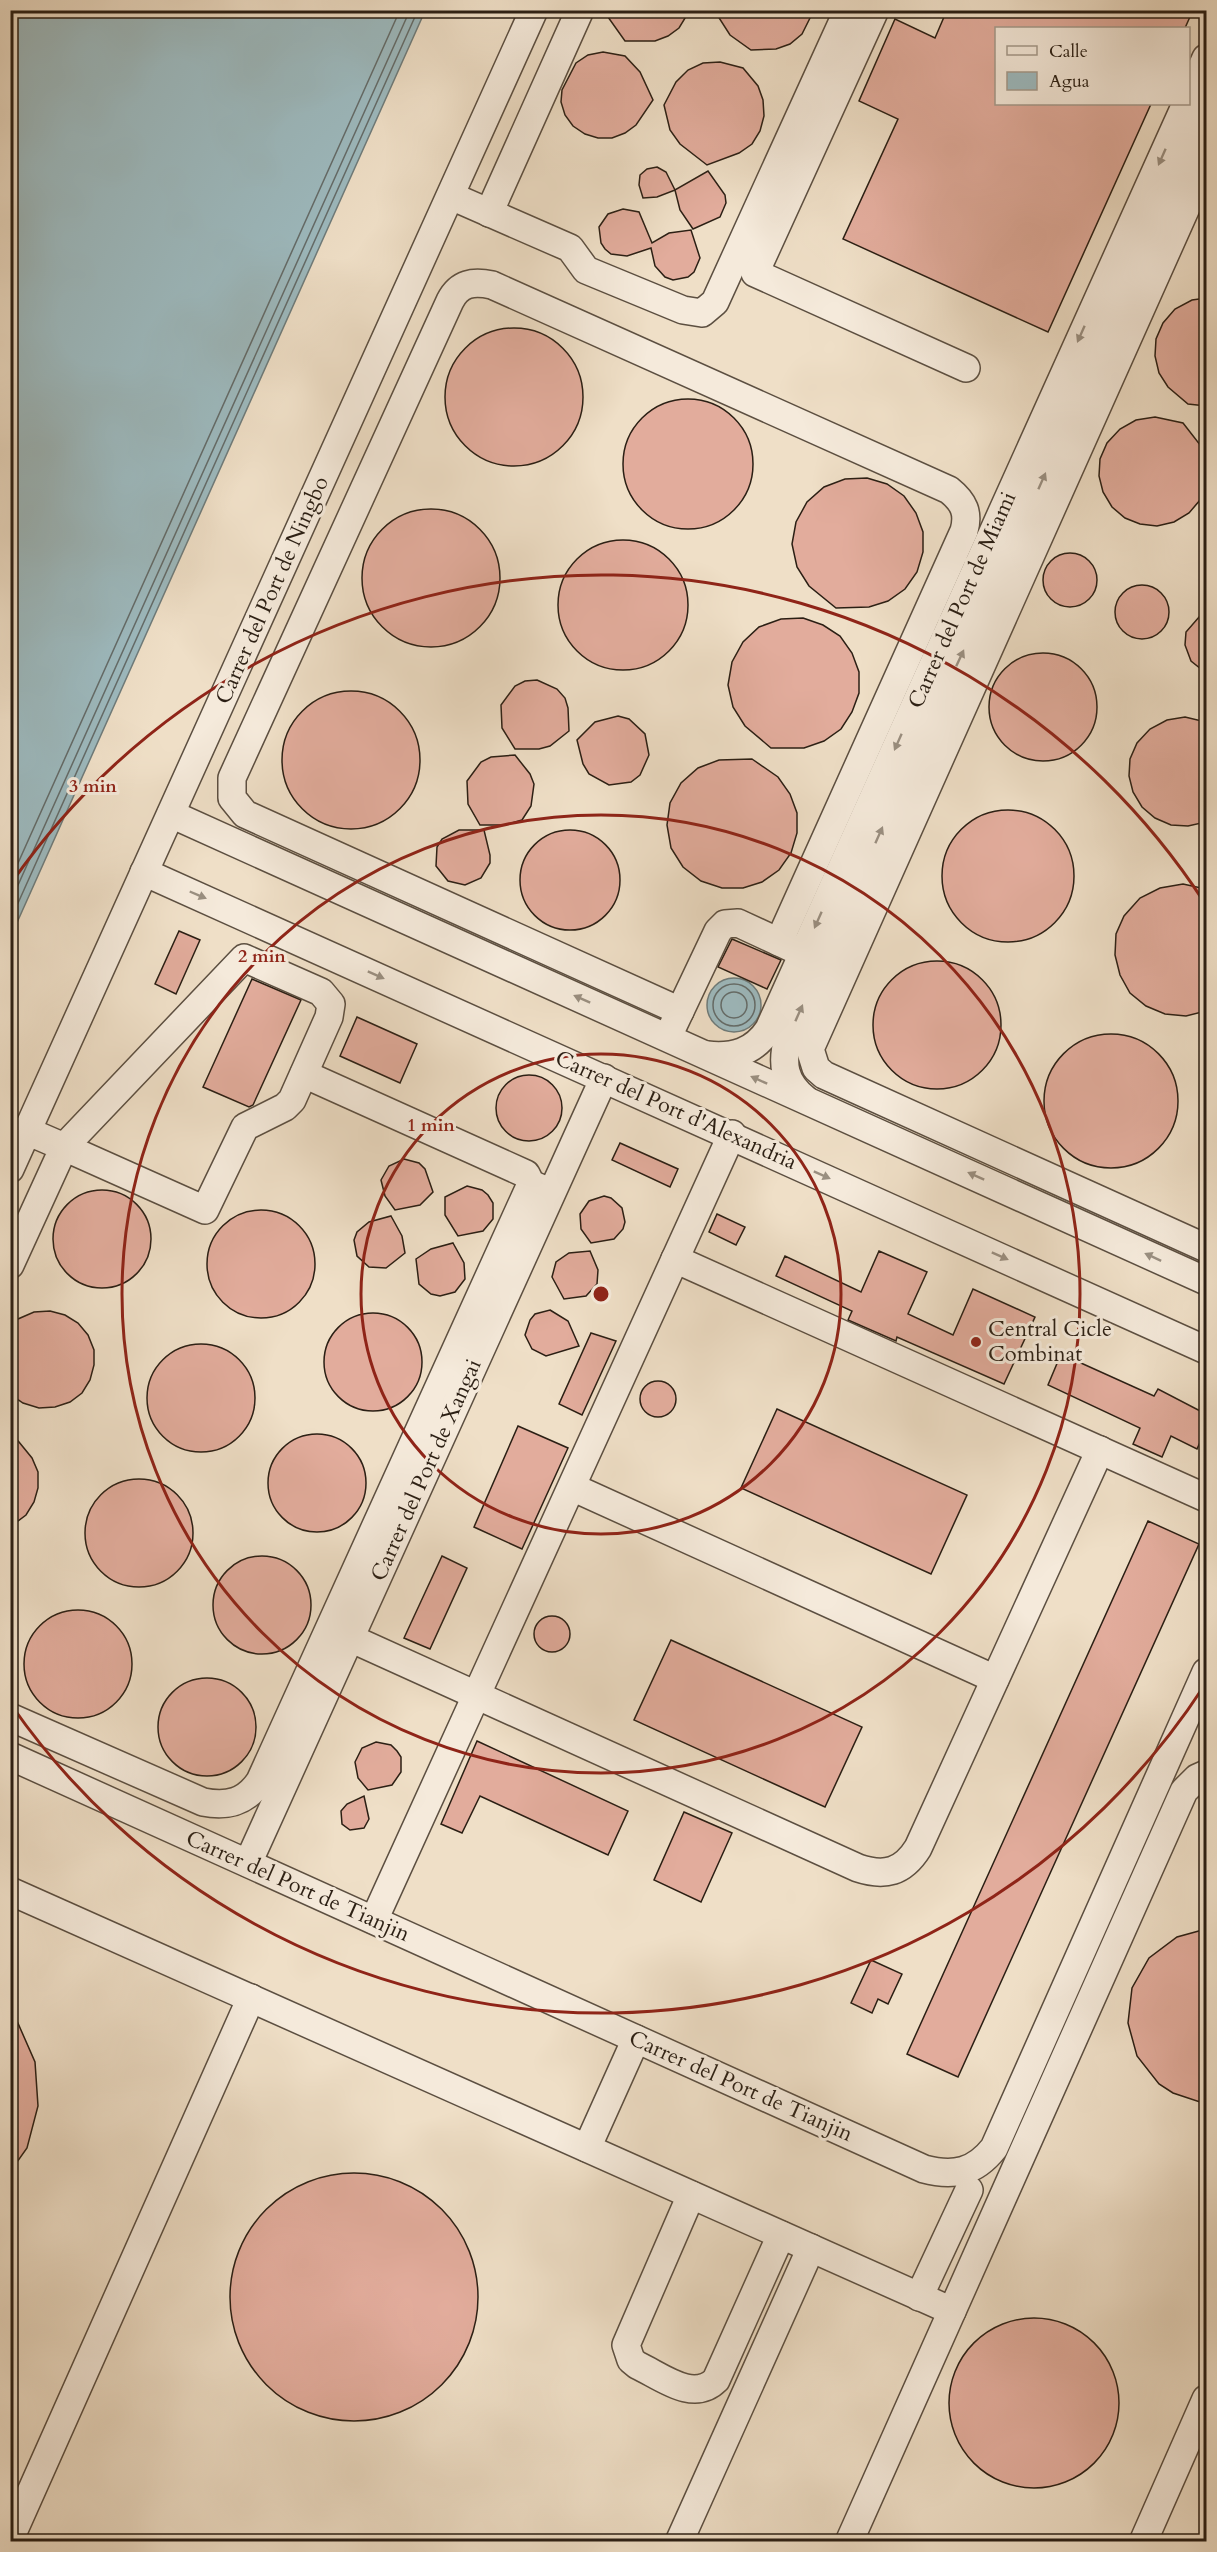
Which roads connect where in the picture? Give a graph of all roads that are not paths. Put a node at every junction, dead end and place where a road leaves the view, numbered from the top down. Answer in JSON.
{"nodes":[{"id":1,"x":534,"y":10,"type":"edge"},
{"id":2,"x":580,"y":10,"type":"edge"},
{"id":3,"x":848,"y":10,"type":"edge"},
{"id":4,"x":875,"y":10,"type":"edge"},
{"id":5,"x":1206,"y":58,"type":"edge"},
{"id":6,"x":1190,"y":94,"type":"edge"},
{"id":7,"x":1186,"y":105,"type":"edge"},
{"id":8,"x":1206,"y":115,"type":"edge"},
{"id":9,"x":1206,"y":163,"type":"edge"},
{"id":10,"x":451,"y":196,"type":"junction"},
{"id":11,"x":489,"y":213,"type":"junction"},
{"id":12,"x":966,"y":368,"type":"dead end"},
{"id":13,"x":171,"y":814,"type":"junction"},
{"id":14,"x":144,"y":872,"type":"junction"},
{"id":15,"x":260,"y":922,"type":"junction"},
{"id":16,"x":791,"y":948,"type":"junction"},
{"id":17,"x":244,"y":958,"type":"junction"},
{"id":18,"x":680,"y":1011,"type":"junction"},
{"id":19,"x":667,"y":1038,"type":"junction"},
{"id":20,"x":705,"y":1055,"type":"junction"},
{"id":21,"x":304,"y":1074,"type":"junction"},
{"id":22,"x":604,"y":1078,"type":"junction"},
{"id":23,"x":808,"y":1102,"type":"junction"},
{"id":24,"x":27,"y":1131,"type":"junction"},
{"id":25,"x":732,"y":1134,"type":"junction"},
{"id":26,"x":64,"y":1147,"type":"junction"},
{"id":27,"x":10,"y":1169,"type":"edge"},
{"id":28,"x":541,"y":1189,"type":"junction"},
{"id":29,"x":1206,"y":1248,"type":"edge"},
{"id":30,"x":675,"y":1259,"type":"junction"},
{"id":31,"x":10,"y":1265,"type":"edge"},
{"id":32,"x":1203,"y":1270,"type":"edge"},
{"id":33,"x":1206,"y":1350,"type":"edge"},
{"id":34,"x":1100,"y":1450,"type":"junction"},
{"id":35,"x":572,"y":1487,"type":"junction"},
{"id":36,"x":1206,"y":1498,"type":"edge"},
{"id":37,"x":350,"y":1638,"type":"junction"},
{"id":38,"x":1206,"y":1672,"type":"edge"},
{"id":39,"x":995,"y":1679,"type":"junction"},
{"id":40,"x":477,"y":1695,"type":"junction"},
{"id":41,"x":10,"y":1717,"type":"edge"},
{"id":42,"x":10,"y":1756,"type":"edge"},
{"id":43,"x":1206,"y":1774,"type":"edge"},
{"id":44,"x":248,"y":1863,"type":"junction"},
{"id":45,"x":10,"y":1891,"type":"edge"},
{"id":46,"x":374,"y":1920,"type":"junction"},
{"id":47,"x":251,"y":1998,"type":"junction"},
{"id":48,"x":636,"y":2039,"type":"junction"},
{"id":49,"x":587,"y":2148,"type":"junction"},
{"id":50,"x":969,"y":2190,"type":"dead end"},
{"id":51,"x":691,"y":2195,"type":"junction"},
{"id":52,"x":781,"y":2235,"type":"junction"},
{"id":53,"x":811,"y":2248,"type":"junction"},
{"id":54,"x":920,"y":2297,"type":"junction"},
{"id":55,"x":952,"y":2311,"type":"junction"},
{"id":56,"x":1206,"y":2399,"type":"edge"},
{"id":57,"x":10,"y":2539,"type":"edge"},
{"id":58,"x":679,"y":2541,"type":"edge"},
{"id":59,"x":849,"y":2541,"type":"edge"},
{"id":60,"x":1143,"y":2541,"type":"edge"}],
"edges":[{"from":1,"to":10,"type":"street","name":"Carrer del Port de Ningbo"},
{"from":2,"to":11,"type":"street"},
{"from":3,"to":11,"type":"street"},
{"from":4,"to":12,"type":"street"},
{"from":5,"to":6,"type":"street"},
{"from":7,"to":16,"type":"street","name":"Carrer del Port de Miami","one_way":true},
{"from":23,"to":8,"type":"street","name":"Carrer del Port de Miami","one_way":true},
{"from":9,"to":29,"type":"street"},
{"from":10,"to":11,"type":"street"},
{"from":10,"to":13,"type":"street","name":"Carrer del Port de Ningbo"},
{"from":13,"to":14,"type":"street","name":"Carrer del Port de Ningbo"},
{"from":19,"to":13,"type":"street","one_way":true},
{"from":14,"to":15,"type":"street","name":"Carrer del Port d'Alexandria","one_way":true},
{"from":14,"to":24,"type":"street","name":"Carrer del Port de Ningbo"},
{"from":15,"to":17,"type":"street"},
{"from":15,"to":22,"type":"street","name":"Carrer del Port d'Alexandria","one_way":true},
{"from":16,"to":18,"type":"street"},
{"from":16,"to":18,"type":"street"},
{"from":16,"to":20,"type":"street","name":"Carrer del Port de Miami"},
{"from":17,"to":21,"type":"street"},
{"from":17,"to":26,"type":"street"},
{"from":18,"to":19,"type":"street"},
{"from":19,"to":20,"type":"street"},
{"from":23,"to":20,"type":"street","one_way":true},
{"from":21,"to":26,"type":"street"},
{"from":21,"to":28,"type":"street"},
{"from":22,"to":25,"type":"street","name":"Carrer del Port d'Alexandria"},
{"from":22,"to":28,"type":"street","name":"Carrer del Port de Xangai"},
{"from":32,"to":23,"type":"street","one_way":true},
{"from":24,"to":26,"type":"street"},
{"from":24,"to":27,"type":"street","name":"Carrer del Port de Ningbo"},
{"from":25,"to":30,"type":"street"},
{"from":25,"to":33,"type":"street","name":"Carrer del Port d'Alexandria","one_way":true},
{"from":26,"to":31,"type":"street"},
{"from":28,"to":37,"type":"street","name":"Carrer del Port de Xangai"},
{"from":28,"to":41,"type":"street"},
{"from":30,"to":34,"type":"street"},
{"from":30,"to":35,"type":"street"},
{"from":34,"to":36,"type":"street"},
{"from":34,"to":39,"type":"street"},
{"from":35,"to":39,"type":"street"},
{"from":35,"to":40,"type":"street"},
{"from":37,"to":40,"type":"street"},
{"from":37,"to":44,"type":"street","name":"Carrer del Port de Xangai"},
{"from":38,"to":48,"type":"street","name":"Carrer del Port de Tianjin"},
{"from":39,"to":40,"type":"street"},
{"from":40,"to":46,"type":"street"},
{"from":42,"to":44,"type":"street","name":"Carrer del Port de Tianjin"},
{"from":43,"to":55,"type":"street"},
{"from":44,"to":46,"type":"street","name":"Carrer del Port de Tianjin"},
{"from":45,"to":47,"type":"street"},
{"from":46,"to":48,"type":"street","name":"Carrer del Port de Tianjin"},
{"from":47,"to":49,"type":"street"},
{"from":47,"to":57,"type":"street"},
{"from":48,"to":49,"type":"street"},
{"from":49,"to":51,"type":"street"},
{"from":50,"to":54,"type":"street"},
{"from":51,"to":52,"type":"street"},
{"from":51,"to":52,"type":"street"},
{"from":52,"to":53,"type":"street"},
{"from":53,"to":54,"type":"street"},
{"from":53,"to":58,"type":"street"},
{"from":54,"to":55,"type":"street"},
{"from":55,"to":59,"type":"street"},
{"from":56,"to":60,"type":"street"}]}
